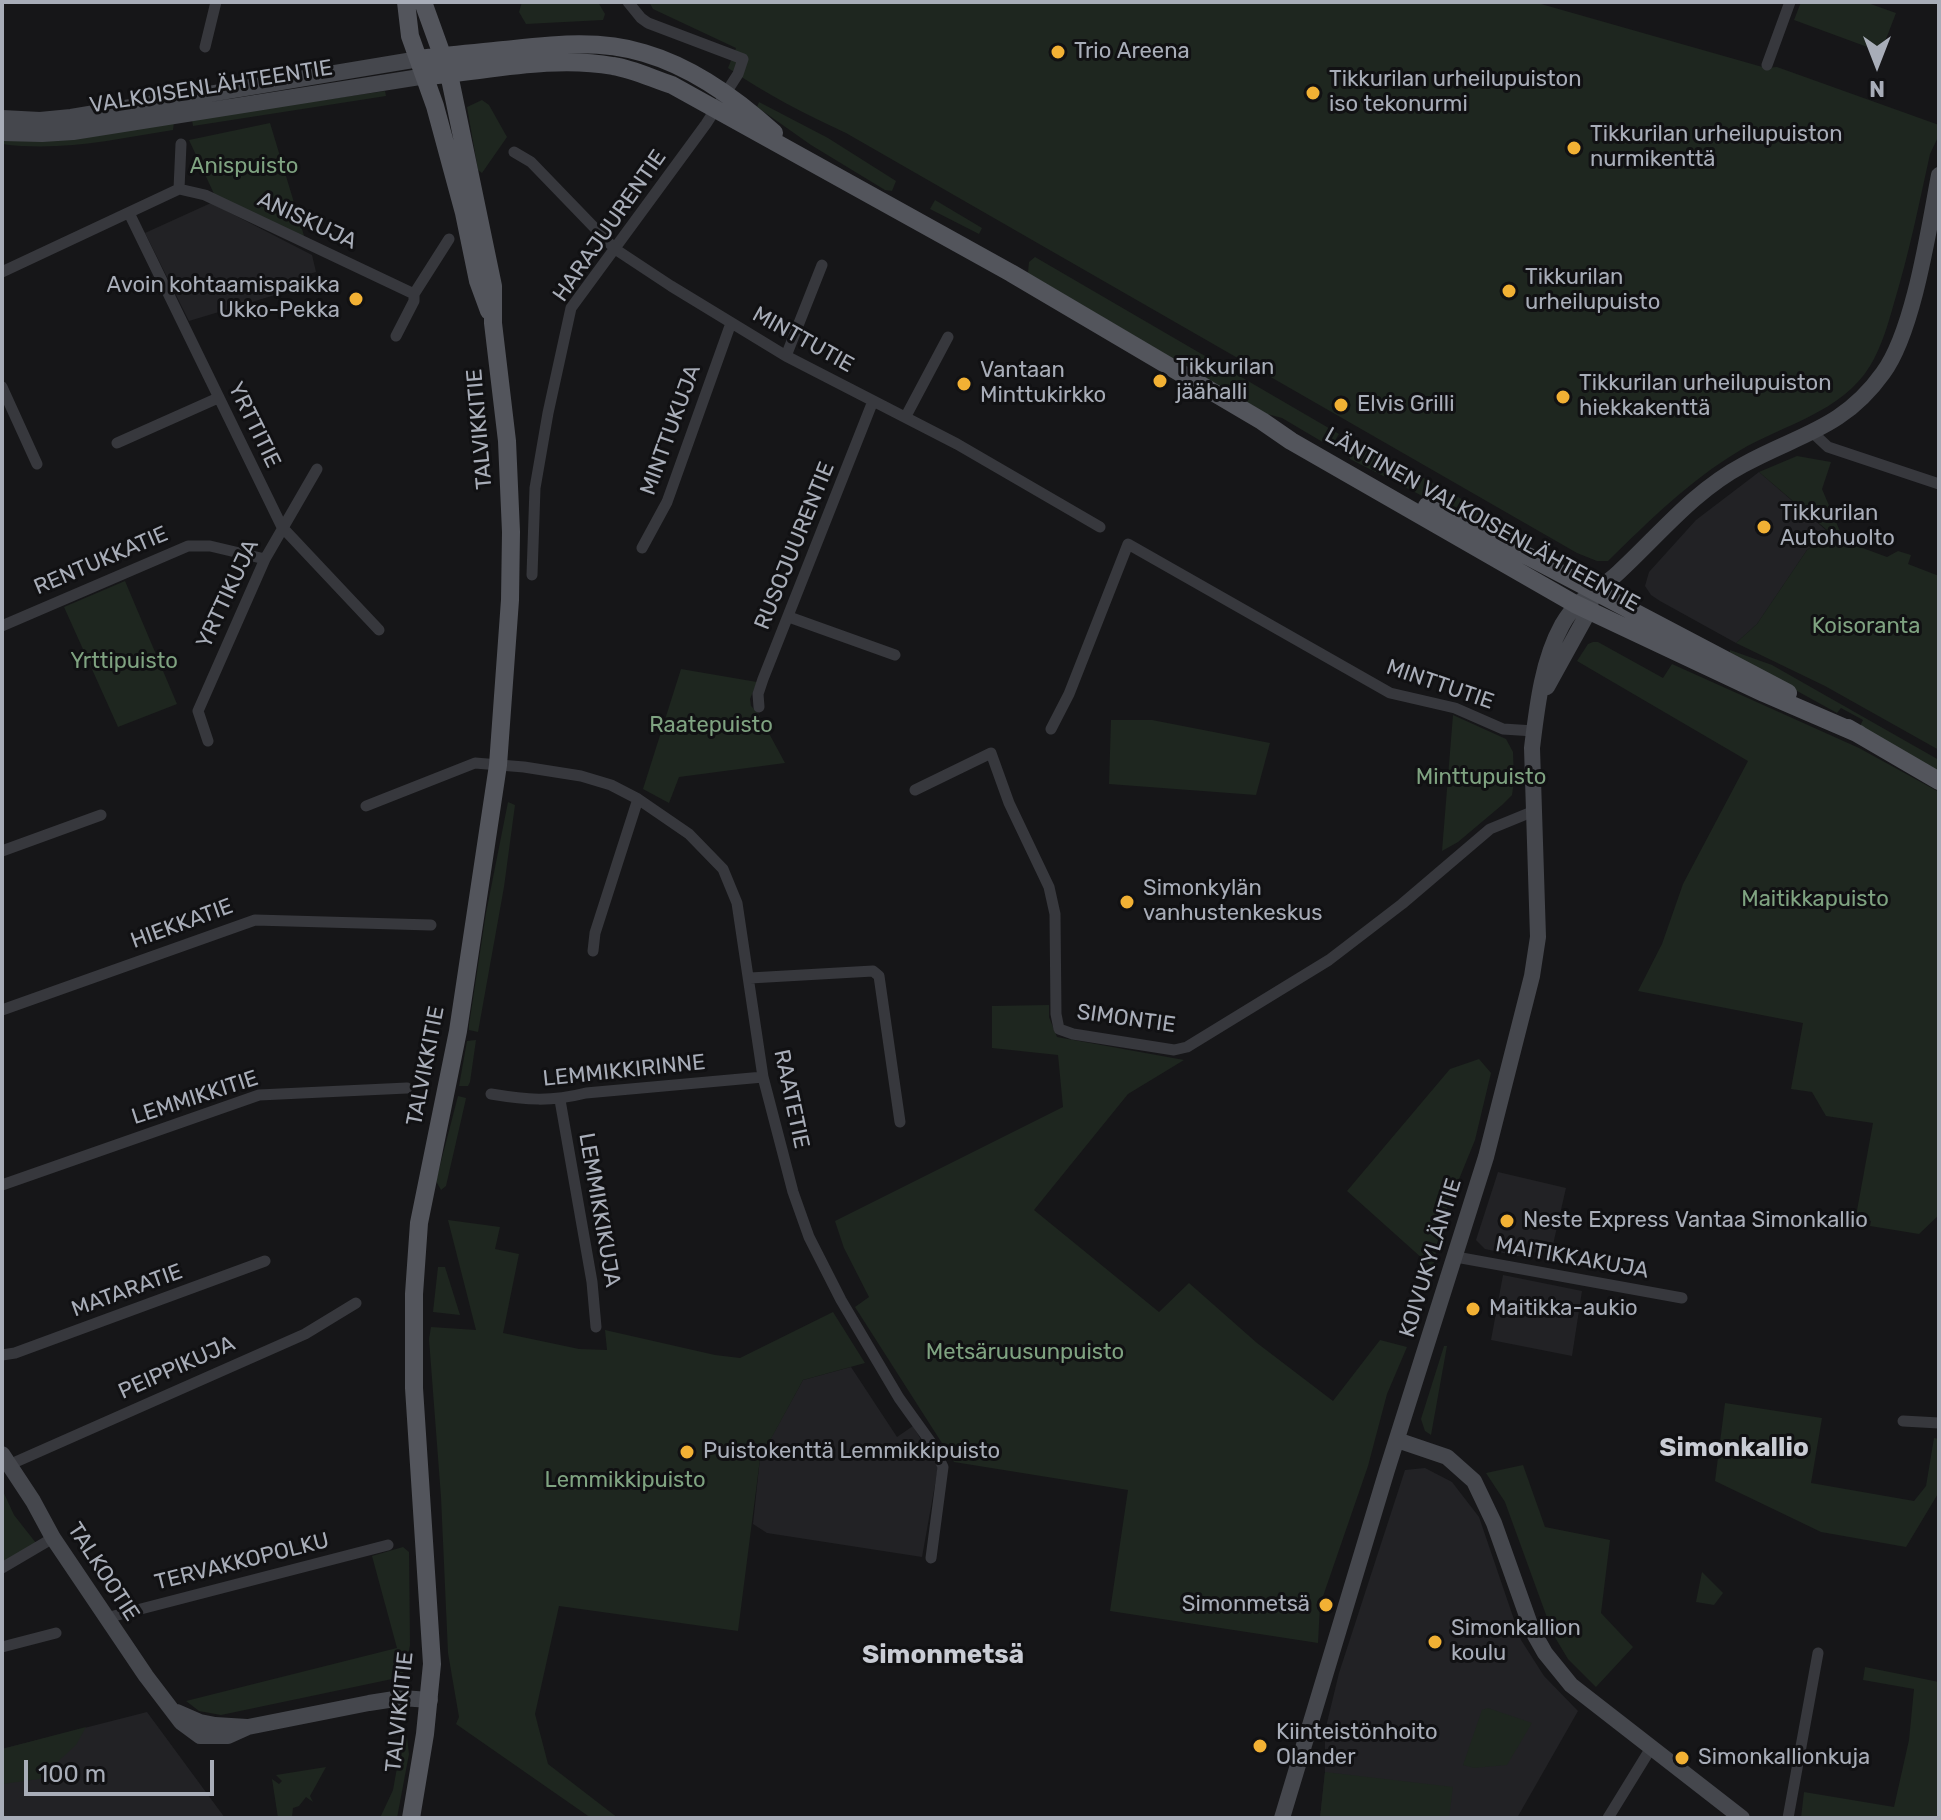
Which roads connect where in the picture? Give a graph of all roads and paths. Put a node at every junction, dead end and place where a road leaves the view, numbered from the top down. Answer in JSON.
{"nodes":[{"id":1,"x":216,"y":2,"type":"edge"},
{"id":2,"x":406,"y":2,"type":"edge"},
{"id":3,"x":423,"y":2,"type":"edge"},
{"id":4,"x":628,"y":2,"type":"edge"},
{"id":5,"x":1790,"y":2,"type":"edge"},
{"id":6,"x":205,"y":47,"type":"dead end"},
{"id":7,"x":443,"y":56,"type":"junction"},
{"id":8,"x":1767,"y":65,"type":"dead end"},
{"id":9,"x":422,"y":68,"type":"junction"},
{"id":10,"x":449,"y":74,"type":"junction"},
{"id":11,"x":720,"y":101,"type":"junction"},
{"id":12,"x":2,"y":118,"type":"edge"},
{"id":13,"x":2,"y":133,"type":"edge"},
{"id":14,"x":181,"y":144,"type":"dead end"},
{"id":15,"x":514,"y":152,"type":"dead end"},
{"id":16,"x":1939,"y":175,"type":"edge"},
{"id":17,"x":179,"y":189,"type":"junction"},
{"id":18,"x":1936,"y":207,"type":"edge"},
{"id":19,"x":129,"y":213,"type":"junction"},
{"id":20,"x":449,"y":239,"type":"dead end"},
{"id":21,"x":615,"y":249,"type":"junction"},
{"id":22,"x":822,"y":265,"type":"dead end"},
{"id":23,"x":2,"y":272,"type":"edge"},
{"id":24,"x":414,"y":294,"type":"junction"},
{"id":25,"x":493,"y":323,"type":"junction"},
{"id":26,"x":731,"y":323,"type":"junction"},
{"id":27,"x":396,"y":336,"type":"dead end"},
{"id":28,"x":948,"y":337,"type":"dead end"},
{"id":29,"x":786,"y":356,"type":"junction"},
{"id":30,"x":2,"y":387,"type":"edge"},
{"id":31,"x":218,"y":398,"type":"junction"},
{"id":32,"x":873,"y":401,"type":"junction"},
{"id":33,"x":906,"y":416,"type":"junction"},
{"id":34,"x":1262,"y":421,"type":"junction"},
{"id":35,"x":1813,"y":433,"type":"junction"},
{"id":36,"x":117,"y":443,"type":"dead end"},
{"id":37,"x":37,"y":464,"type":"dead end"},
{"id":38,"x":317,"y":469,"type":"dead end"},
{"id":39,"x":1939,"y":484,"type":"edge"},
{"id":40,"x":282,"y":527,"type":"junction"},
{"id":41,"x":1100,"y":527,"type":"dead end"},
{"id":42,"x":642,"y":548,"type":"dead end"},
{"id":43,"x":265,"y":559,"type":"junction"},
{"id":44,"x":532,"y":575,"type":"dead end"},
{"id":45,"x":1594,"y":591,"type":"junction"},
{"id":46,"x":1582,"y":608,"type":"junction"},
{"id":47,"x":789,"y":617,"type":"junction"},
{"id":48,"x":2,"y":626,"type":"edge"},
{"id":49,"x":379,"y":630,"type":"dead end"},
{"id":50,"x":895,"y":655,"type":"dead end"},
{"id":51,"x":759,"y":707,"type":"dead end"},
{"id":52,"x":1051,"y":729,"type":"dead end"},
{"id":53,"x":1534,"y":731,"type":"junction"},
{"id":54,"x":1859,"y":734,"type":"junction"},
{"id":55,"x":208,"y":741,"type":"dead end"},
{"id":56,"x":498,"y":765,"type":"junction"},
{"id":57,"x":1939,"y":781,"type":"edge"},
{"id":58,"x":915,"y":790,"type":"dead end"},
{"id":59,"x":638,"y":799,"type":"junction"},
{"id":60,"x":366,"y":806,"type":"dead end"},
{"id":61,"x":1534,"y":811,"type":"junction"},
{"id":62,"x":101,"y":815,"type":"dead end"},
{"id":63,"x":2,"y":851,"type":"edge"},
{"id":64,"x":431,"y":925,"type":"dead end"},
{"id":65,"x":593,"y":951,"type":"dead end"},
{"id":66,"x":750,"y":978,"type":"junction"},
{"id":67,"x":2,"y":1010,"type":"edge"},
{"id":68,"x":763,"y":1077,"type":"junction"},
{"id":69,"x":407,"y":1088,"type":"dead end"},
{"id":70,"x":491,"y":1094,"type":"dead end"},
{"id":71,"x":560,"y":1100,"type":"junction"},
{"id":72,"x":900,"y":1122,"type":"dead end"},
{"id":73,"x":2,"y":1185,"type":"edge"},
{"id":74,"x":1456,"y":1257,"type":"junction"},
{"id":75,"x":265,"y":1261,"type":"dead end"},
{"id":76,"x":1682,"y":1298,"type":"dead end"},
{"id":77,"x":356,"y":1303,"type":"dead end"},
{"id":78,"x":596,"y":1327,"type":"dead end"},
{"id":79,"x":2,"y":1355,"type":"edge"},
{"id":80,"x":1903,"y":1421,"type":"dead end"},
{"id":81,"x":1939,"y":1423,"type":"edge"},
{"id":82,"x":1397,"y":1440,"type":"junction"},
{"id":83,"x":6,"y":1459,"type":"edge"},
{"id":84,"x":53,"y":1538,"type":"junction"},
{"id":85,"x":388,"y":1545,"type":"dead end"},
{"id":86,"x":931,"y":1558,"type":"dead end"},
{"id":87,"x":2,"y":1568,"type":"edge"},
{"id":88,"x":106,"y":1618,"type":"junction"},
{"id":89,"x":56,"y":1633,"type":"dead end"},
{"id":90,"x":2,"y":1647,"type":"edge"},
{"id":91,"x":1818,"y":1653,"type":"dead end"},
{"id":92,"x":430,"y":1700,"type":"junction"},
{"id":93,"x":1651,"y":1748,"type":"junction"},
{"id":94,"x":411,"y":1818,"type":"edge"},
{"id":95,"x":1282,"y":1818,"type":"edge"},
{"id":96,"x":1608,"y":1818,"type":"edge"},
{"id":97,"x":1742,"y":1818,"type":"edge"},
{"id":98,"x":1788,"y":1818,"type":"edge"}],
"edges":[{"from":1,"to":6,"type":"street"},
{"from":2,"to":9,"type":"main road","name":"TALVIKKITIE"},
{"from":3,"to":7,"type":"main road","name":"TALVIKKITIE"},
{"from":4,"to":11,"type":"street","name":"HARAJUURENTIE"},
{"from":5,"to":8,"type":"street"},
{"from":7,"to":9,"type":"main road","name":"LÄNTINEN VALKOISENLÄHTEENTIE"},
{"from":7,"to":10,"type":"main road","name":"TALVIKKITIE"},
{"from":7,"to":11,"type":"main road","name":"LÄNTINEN VALKOISENLÄHTEENTIE"},
{"from":9,"to":10,"type":"main road","name":"LÄNTINEN VALKOISENLÄHTEENTIE"},
{"from":9,"to":12,"type":"main road","name":"VALKOISENLÄHTEENTIE"},
{"from":9,"to":13,"type":"main road","name":"VALKOISENLÄHTEENTIE"},
{"from":9,"to":25,"type":"main road","name":"TALVIKKITIE"},
{"from":10,"to":11,"type":"main road","name":"LÄNTINEN VALKOISENLÄHTEENTIE"},
{"from":10,"to":25,"type":"main road","name":"TALVIKKITIE"},
{"from":11,"to":21,"type":"street","name":"HARAJUURENTIE"},
{"from":11,"to":34,"type":"main road","name":"LÄNTINEN VALKOISENLÄHTEENTIE"},
{"from":14,"to":17,"type":"street"},
{"from":15,"to":21,"type":"street","name":"MINTTUTIE"},
{"from":16,"to":18,"type":"main road","name":"KOIVUKYLÄNTIE"},
{"from":17,"to":19,"type":"street"},
{"from":17,"to":24,"type":"street","name":"ANISKUJA"},
{"from":18,"to":35,"type":"main road","name":"KOIVUKYLÄNTIE"},
{"from":19,"to":23,"type":"street"},
{"from":19,"to":31,"type":"street","name":"YRTTITIE"},
{"from":20,"to":24,"type":"street"},
{"from":21,"to":26,"type":"street","name":"MINTTUTIE"},
{"from":21,"to":44,"type":"street","name":"HARAJUURENTIE"},
{"from":22,"to":29,"type":"street"},
{"from":24,"to":27,"type":"street"},
{"from":25,"to":56,"type":"main road","name":"TALVIKKITIE"},
{"from":26,"to":29,"type":"street","name":"MINTTUTIE"},
{"from":26,"to":42,"type":"street","name":"MINTTUKUJA"},
{"from":28,"to":33,"type":"street"},
{"from":29,"to":32,"type":"street","name":"MINTTUTIE"},
{"from":30,"to":37,"type":"street"},
{"from":31,"to":36,"type":"street"},
{"from":31,"to":40,"type":"street","name":"YRTTITIE"},
{"from":32,"to":33,"type":"street","name":"MINTTUTIE"},
{"from":32,"to":47,"type":"street","name":"RUSOJUURENTIE"},
{"from":33,"to":41,"type":"street","name":"MINTTUTIE"},
{"from":34,"to":45,"type":"main road","name":"LÄNTINEN VALKOISENLÄHTEENTIE"},
{"from":34,"to":46,"type":"main road","name":"LÄNTINEN VALKOISENLÄHTEENTIE"},
{"from":35,"to":39,"type":"street"},
{"from":35,"to":45,"type":"main road","name":"KOIVUKYLÄNTIE"},
{"from":38,"to":40,"type":"street","name":"YRTTIKUJA"},
{"from":40,"to":43,"type":"street","name":"YRTTIKUJA"},
{"from":40,"to":49,"type":"street","name":"YRTTITIE"},
{"from":43,"to":48,"type":"street","name":"RENTUKKATIE"},
{"from":43,"to":55,"type":"street","name":"YRTTIKUJA"},
{"from":45,"to":46,"type":"main road","name":"KOIVUKYLÄNTIE"},
{"from":45,"to":54,"type":"main road","name":"LÄNTINEN VALKOISENLÄHTEENTIE"},
{"from":46,"to":53,"type":"main road","name":"KOIVUKYLÄNTIE"},
{"from":46,"to":54,"type":"main road","name":"LÄNTINEN VALKOISENLÄHTEENTIE"},
{"from":47,"to":50,"type":"street"},
{"from":47,"to":51,"type":"street","name":"RUSOJUURENTIE"},
{"from":52,"to":53,"type":"street","name":"MINTTUTIE"},
{"from":53,"to":61,"type":"main road","name":"KOIVUKYLÄNTIE"},
{"from":54,"to":57,"type":"main road","name":"LÄNTINEN VALKOISENLÄHTEENTIE"},
{"from":56,"to":59,"type":"street","name":"RAATETIE"},
{"from":56,"to":60,"type":"street","name":"RAATETIE"},
{"from":56,"to":92,"type":"main road","name":"TALVIKKITIE"},
{"from":58,"to":61,"type":"street","name":"SIMONTIE"},
{"from":59,"to":65,"type":"street"},
{"from":59,"to":66,"type":"street","name":"RAATETIE"},
{"from":61,"to":74,"type":"main road","name":"KOIVUKYLÄNTIE"},
{"from":62,"to":63,"type":"street"},
{"from":64,"to":67,"type":"street","name":"HIEKKATIE"},
{"from":66,"to":68,"type":"street","name":"RAATETIE"},
{"from":66,"to":72,"type":"street"},
{"from":68,"to":71,"type":"street","name":"LEMMIKKIRINNE"},
{"from":68,"to":86,"type":"street","name":"RAATETIE"},
{"from":69,"to":73,"type":"street","name":"LEMMIKKITIE"},
{"from":70,"to":71,"type":"street","name":"LEMMIKKIRINNE"},
{"from":71,"to":78,"type":"street","name":"LEMMIKKIKUJA"},
{"from":74,"to":76,"type":"street","name":"MAITIKKAKUJA"},
{"from":74,"to":82,"type":"main road","name":"KOIVUKYLÄNTIE"},
{"from":75,"to":79,"type":"street","name":"MATARATIE"},
{"from":77,"to":83,"type":"street","name":"PEIPPIKUJA"},
{"from":80,"to":81,"type":"street"},
{"from":82,"to":93,"type":"main road"},
{"from":82,"to":95,"type":"main road","name":"KOIVUKYLÄNTIE"},
{"from":83,"to":84,"type":"main road","name":"TALKOOTIE"},
{"from":84,"to":87,"type":"street"},
{"from":84,"to":88,"type":"main road","name":"TALKOOTIE"},
{"from":85,"to":88,"type":"street","name":"TERVAKKOPOLKU"},
{"from":88,"to":92,"type":"main road","name":"TALKOOTIE"},
{"from":89,"to":90,"type":"street"},
{"from":91,"to":98,"type":"street"},
{"from":92,"to":94,"type":"main road","name":"TALVIKKITIE"},
{"from":93,"to":96,"type":"street"},
{"from":93,"to":97,"type":"main road"}]}
